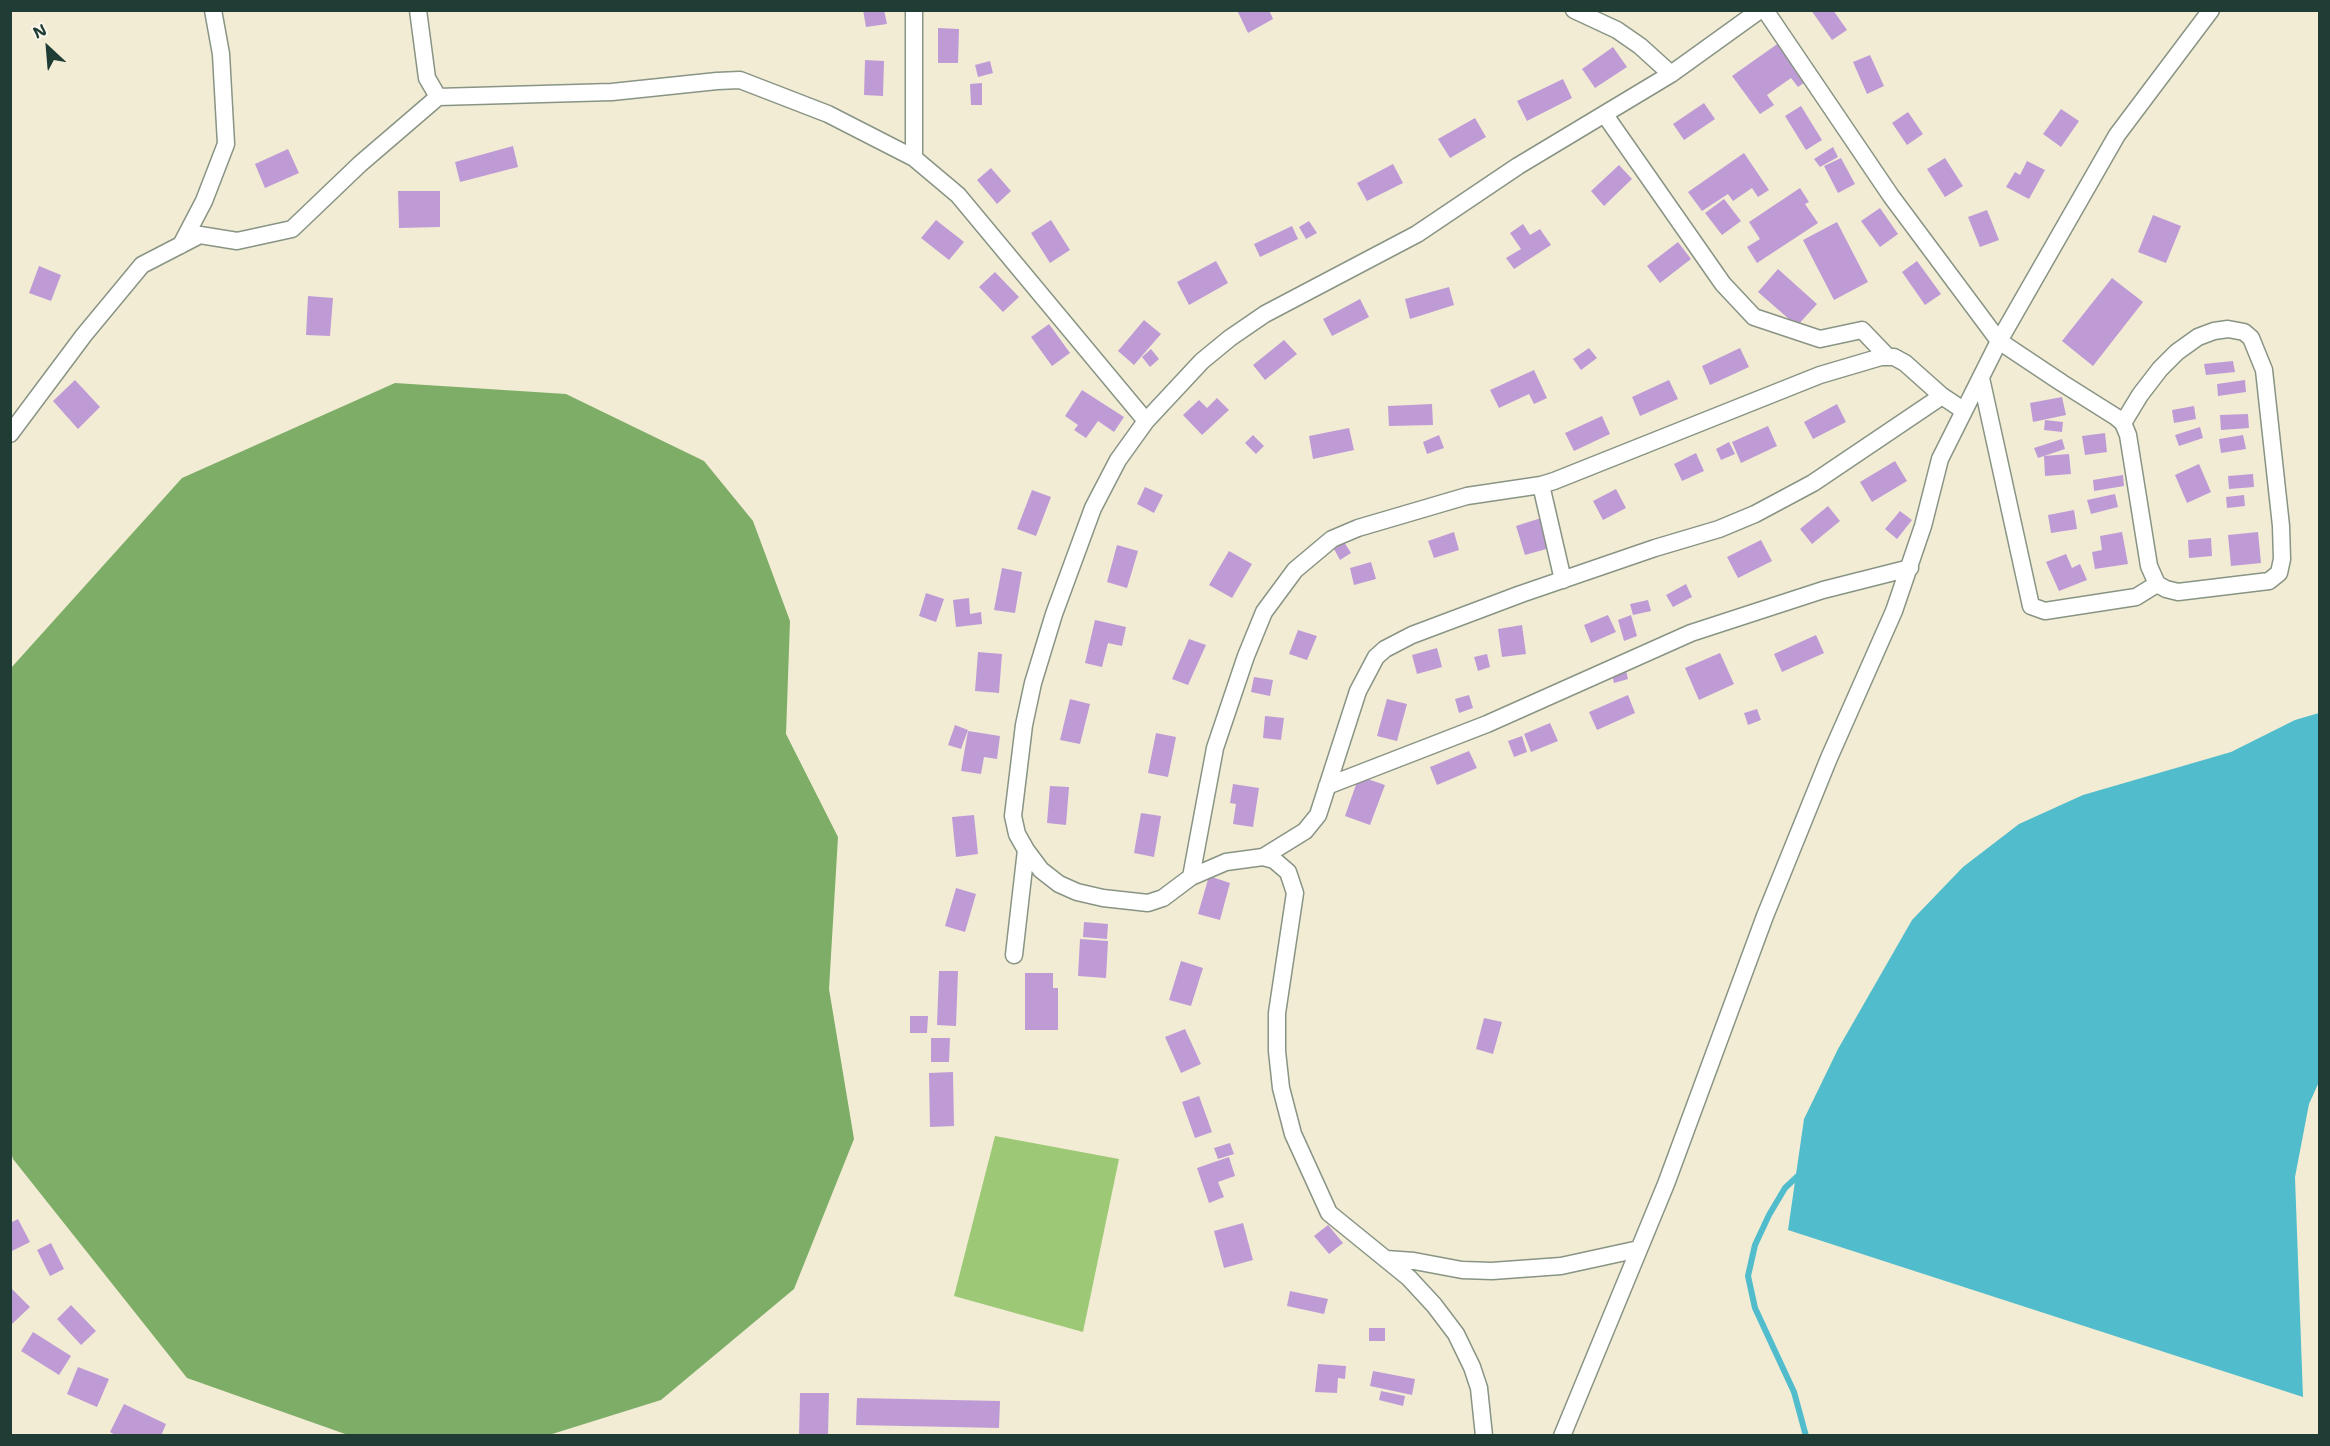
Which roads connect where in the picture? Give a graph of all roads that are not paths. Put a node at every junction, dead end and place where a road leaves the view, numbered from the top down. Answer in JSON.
{"nodes":[{"id":1,"x":213,"y":10,"type":"edge"},
{"id":2,"x":418,"y":10,"type":"edge"},
{"id":3,"x":914,"y":10,"type":"edge"},
{"id":4,"x":1574,"y":10,"type":"edge"},
{"id":5,"x":1760,"y":10,"type":"edge"},
{"id":6,"x":1765,"y":10,"type":"edge"},
{"id":7,"x":2211,"y":10,"type":"edge"},
{"id":8,"x":1671,"y":74,"type":"junction"},
{"id":9,"x":438,"y":97,"type":"junction"},
{"id":10,"x":1605,"y":115,"type":"junction"},
{"id":11,"x":914,"y":159,"type":"junction"},
{"id":12,"x":181,"y":245,"type":"junction"},
{"id":13,"x":1999,"y":341,"type":"junction"},
{"id":14,"x":1888,"y":357,"type":"junction"},
{"id":15,"x":1981,"y":378,"type":"junction"},
{"id":16,"x":1942,"y":396,"type":"junction"},
{"id":17,"x":1963,"y":410,"type":"junction"},
{"id":18,"x":1146,"y":421,"type":"junction"},
{"id":19,"x":2123,"y":423,"type":"junction"},
{"id":20,"x":10,"y":434,"type":"edge"},
{"id":21,"x":1541,"y":485,"type":"junction"},
{"id":22,"x":1910,"y":568,"type":"junction"},
{"id":23,"x":1563,"y":580,"type":"junction"},
{"id":24,"x":2157,"y":584,"type":"junction"},
{"id":25,"x":1327,"y":786,"type":"junction"},
{"id":26,"x":1293,"y":840,"type":"junction"},
{"id":27,"x":1026,"y":850,"type":"junction"},
{"id":28,"x":1263,"y":857,"type":"junction"},
{"id":29,"x":1201,"y":863,"type":"junction"},
{"id":30,"x":1288,"y":872,"type":"junction"},
{"id":31,"x":1014,"y":956,"type":"dead end"},
{"id":32,"x":1639,"y":1249,"type":"junction"},
{"id":33,"x":1386,"y":1260,"type":"junction"},
{"id":34,"x":1484,"y":1436,"type":"edge"},
{"id":35,"x":1562,"y":1436,"type":"edge"}],
"edges":[{"from":1,"to":12,"type":"street"},
{"from":2,"to":9,"type":"street"},
{"from":3,"to":11,"type":"street"},
{"from":4,"to":8,"type":"street"},
{"from":5,"to":8,"type":"street"},
{"from":6,"to":13,"type":"street"},
{"from":7,"to":13,"type":"street"},
{"from":8,"to":10,"type":"street"},
{"from":9,"to":11,"type":"street"},
{"from":9,"to":12,"type":"street"},
{"from":10,"to":14,"type":"street"},
{"from":10,"to":18,"type":"street"},
{"from":11,"to":18,"type":"street"},
{"from":12,"to":20,"type":"street"},
{"from":13,"to":15,"type":"street"},
{"from":13,"to":19,"type":"street"},
{"from":14,"to":16,"type":"street"},
{"from":14,"to":21,"type":"street"},
{"from":15,"to":17,"type":"street"},
{"from":15,"to":24,"type":"street"},
{"from":16,"to":17,"type":"street"},
{"from":16,"to":23,"type":"street"},
{"from":17,"to":22,"type":"street"},
{"from":18,"to":27,"type":"street"},
{"from":19,"to":24,"type":"street"},
{"from":19,"to":24,"type":"street"},
{"from":21,"to":23,"type":"street"},
{"from":21,"to":29,"type":"street"},
{"from":22,"to":25,"type":"street"},
{"from":22,"to":32,"type":"street"},
{"from":23,"to":25,"type":"street"},
{"from":25,"to":26,"type":"street"},
{"from":26,"to":28,"type":"street"},
{"from":26,"to":30,"type":"street"},
{"from":27,"to":29,"type":"street"},
{"from":27,"to":31,"type":"street"},
{"from":28,"to":29,"type":"street"},
{"from":28,"to":30,"type":"street"},
{"from":30,"to":33,"type":"street"},
{"from":32,"to":33,"type":"street"},
{"from":32,"to":35,"type":"street"},
{"from":33,"to":34,"type":"street"}]}
